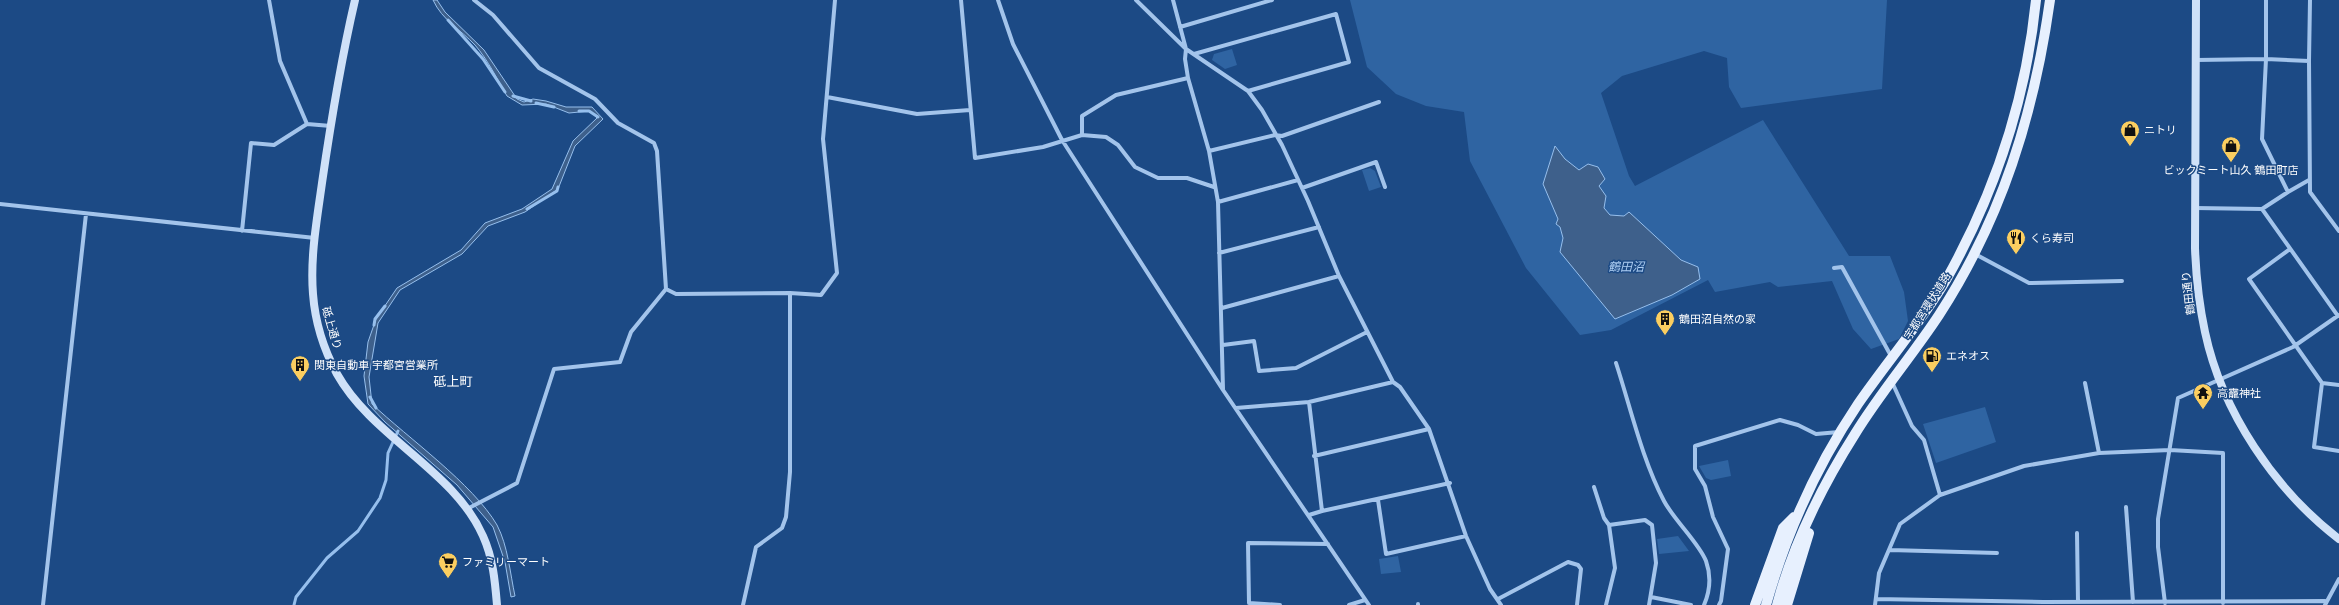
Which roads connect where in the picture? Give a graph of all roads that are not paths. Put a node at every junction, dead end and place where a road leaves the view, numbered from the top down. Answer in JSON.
{"nodes":[{"id":1,"x":269,"y":0,"type":"edge"},
{"id":2,"x":355,"y":0,"type":"edge"},
{"id":3,"x":474,"y":0,"type":"edge"},
{"id":4,"x":835,"y":0,"type":"edge"},
{"id":5,"x":961,"y":0,"type":"edge"},
{"id":6,"x":998,"y":0,"type":"edge"},
{"id":7,"x":1136,"y":0,"type":"edge"},
{"id":8,"x":1173,"y":0,"type":"edge"},
{"id":9,"x":1272,"y":0,"type":"edge"},
{"id":10,"x":2036,"y":0,"type":"edge"},
{"id":11,"x":2050,"y":0,"type":"edge"},
{"id":12,"x":2196,"y":0,"type":"edge"},
{"id":13,"x":2266,"y":0,"type":"edge"},
{"id":14,"x":2310,"y":0,"type":"edge"},
{"id":15,"x":1180,"y":27,"type":"junction"},
{"id":16,"x":1186,"y":49,"type":"junction"},
{"id":17,"x":1194,"y":54,"type":"junction"},
{"id":18,"x":2266,"y":59,"type":"junction"},
{"id":19,"x":2196,"y":60,"type":"junction"},
{"id":20,"x":2309,"y":61,"type":"junction"},
{"id":21,"x":1188,"y":78,"type":"junction"},
{"id":22,"x":1248,"y":91,"type":"junction"},
{"id":23,"x":827,"y":96,"type":"junction"},
{"id":24,"x":1379,"y":102,"type":"dead end"},
{"id":25,"x":970,"y":110,"type":"junction"},
{"id":26,"x":307,"y":124,"type":"junction"},
{"id":27,"x":331,"y":126,"type":"junction"},
{"id":28,"x":1082,"y":135,"type":"junction"},
{"id":29,"x":1275,"y":135,"type":"junction"},
{"id":30,"x":1062,"y":140,"type":"junction"},
{"id":31,"x":1209,"y":151,"type":"junction"},
{"id":32,"x":1298,"y":180,"type":"junction"},
{"id":33,"x":2309,"y":180,"type":"junction"},
{"id":34,"x":1214,"y":187,"type":"junction"},
{"id":35,"x":1385,"y":187,"type":"dead end"},
{"id":36,"x":1302,"y":188,"type":"junction"},
{"id":37,"x":2288,"y":192,"type":"junction"},
{"id":38,"x":1218,"y":202,"type":"junction"},
{"id":39,"x":0,"y":204,"type":"edge"},
{"id":40,"x":2194,"y":208,"type":"junction"},
{"id":41,"x":2262,"y":209,"type":"junction"},
{"id":42,"x":86,"y":214,"type":"junction"},
{"id":43,"x":1319,"y":227,"type":"junction"},
{"id":44,"x":242,"y":230,"type":"junction"},
{"id":45,"x":2339,"y":231,"type":"edge"},
{"id":46,"x":315,"y":238,"type":"junction"},
{"id":47,"x":2290,"y":249,"type":"junction"},
{"id":48,"x":1219,"y":253,"type":"junction"},
{"id":49,"x":1973,"y":253,"type":"junction"},
{"id":50,"x":1834,"y":268,"type":"dead end"},
{"id":51,"x":1339,"y":276,"type":"junction"},
{"id":52,"x":2122,"y":281,"type":"dead end"},
{"id":53,"x":666,"y":288,"type":"junction"},
{"id":54,"x":790,"y":293,"type":"junction"},
{"id":55,"x":1222,"y":308,"type":"junction"},
{"id":56,"x":2339,"y":316,"type":"edge"},
{"id":57,"x":1367,"y":332,"type":"junction"},
{"id":58,"x":1223,"y":345,"type":"junction"},
{"id":59,"x":2296,"y":345,"type":"junction"},
{"id":60,"x":1892,"y":358,"type":"junction"},
{"id":61,"x":1616,"y":363,"type":"dead end"},
{"id":62,"x":2220,"y":380,"type":"junction"},
{"id":63,"x":1892,"y":381,"type":"junction"},
{"id":64,"x":1393,"y":382,"type":"junction"},
{"id":65,"x":2322,"y":382,"type":"junction"},
{"id":66,"x":2085,"y":383,"type":"dead end"},
{"id":67,"x":2339,"y":385,"type":"edge"},
{"id":68,"x":1223,"y":390,"type":"junction"},
{"id":69,"x":1308,"y":402,"type":"junction"},
{"id":70,"x":1236,"y":408,"type":"junction"},
{"id":71,"x":1429,"y":429,"type":"junction"},
{"id":72,"x":1841,"y":432,"type":"junction"},
{"id":73,"x":2170,"y":450,"type":"junction"},
{"id":74,"x":2339,"y":451,"type":"edge"},
{"id":75,"x":2098,"y":453,"type":"junction"},
{"id":76,"x":1314,"y":456,"type":"junction"},
{"id":77,"x":1450,"y":483,"type":"junction"},
{"id":78,"x":1594,"y":487,"type":"dead end"},
{"id":79,"x":1940,"y":495,"type":"junction"},
{"id":80,"x":1378,"y":500,"type":"junction"},
{"id":81,"x":2126,"y":507,"type":"dead end"},
{"id":82,"x":467,"y":509,"type":"junction"},
{"id":83,"x":1322,"y":511,"type":"junction"},
{"id":84,"x":1812,"y":511,"type":"junction"},
{"id":85,"x":1799,"y":512,"type":"junction"},
{"id":86,"x":1308,"y":514,"type":"junction"},
{"id":87,"x":1609,"y":525,"type":"junction"},
{"id":88,"x":2077,"y":533,"type":"dead end"},
{"id":89,"x":1466,"y":536,"type":"junction"},
{"id":90,"x":2339,"y":539,"type":"edge"},
{"id":91,"x":1328,"y":544,"type":"junction"},
{"id":92,"x":1890,"y":550,"type":"junction"},
{"id":93,"x":1997,"y":553,"type":"dead end"},
{"id":94,"x":2339,"y":579,"type":"edge"},
{"id":95,"x":1651,"y":597,"type":"junction"},
{"id":96,"x":1498,"y":599,"type":"junction"},
{"id":97,"x":1876,"y":599,"type":"junction"},
{"id":98,"x":1365,"y":600,"type":"junction"},
{"id":99,"x":2078,"y":602,"type":"junction"},
{"id":100,"x":2133,"y":602,"type":"junction"},
{"id":101,"x":1984,"y":603,"type":"edge"},
{"id":102,"x":2223,"y":603,"type":"junction"},
{"id":103,"x":2325,"y":603,"type":"edge"},
{"id":104,"x":1248,"y":604,"type":"edge"},
{"id":105,"x":2043,"y":604,"type":"edge"},
{"id":106,"x":2165,"y":604,"type":"edge"},
{"id":107,"x":43,"y":605,"type":"edge"},
{"id":108,"x":497,"y":605,"type":"edge"},
{"id":109,"x":743,"y":605,"type":"edge"},
{"id":110,"x":1280,"y":605,"type":"edge"},
{"id":111,"x":1349,"y":605,"type":"edge"},
{"id":112,"x":1369,"y":605,"type":"edge"},
{"id":113,"x":1501,"y":605,"type":"edge"},
{"id":114,"x":1577,"y":605,"type":"edge"},
{"id":115,"x":1606,"y":605,"type":"edge"},
{"id":116,"x":1650,"y":605,"type":"edge"},
{"id":117,"x":1691,"y":605,"type":"edge"},
{"id":118,"x":1704,"y":605,"type":"edge"},
{"id":119,"x":1719,"y":605,"type":"edge"},
{"id":120,"x":1755,"y":605,"type":"edge"},
{"id":121,"x":1766,"y":605,"type":"edge"},
{"id":122,"x":1777,"y":605,"type":"edge"},
{"id":123,"x":1787,"y":605,"type":"edge"},
{"id":124,"x":1876,"y":605,"type":"edge"}],
"edges":[{"from":1,"to":26,"type":"street"},
{"from":2,"to":27,"type":"street","name":"砥上通り"},
{"from":3,"to":53,"type":"street"},
{"from":4,"to":23,"type":"street"},
{"from":5,"to":25,"type":"street"},
{"from":6,"to":30,"type":"street"},
{"from":7,"to":16,"type":"street"},
{"from":8,"to":15,"type":"street"},
{"from":9,"to":15,"type":"street"},
{"from":10,"to":60,"type":"main road","name":"宇都宮環状道路"},
{"from":11,"to":49,"type":"main road","name":"宇都宮環状道路"},
{"from":12,"to":19,"type":"street","name":"鶴田通り"},
{"from":13,"to":18,"type":"street"},
{"from":14,"to":20,"type":"street"},
{"from":15,"to":16,"type":"street"},
{"from":16,"to":17,"type":"street"},
{"from":16,"to":21,"type":"street"},
{"from":17,"to":22,"type":"street"},
{"from":17,"to":22,"type":"street"},
{"from":18,"to":19,"type":"street"},
{"from":18,"to":20,"type":"street"},
{"from":18,"to":37,"type":"street"},
{"from":19,"to":40,"type":"street","name":"鶴田通り"},
{"from":20,"to":33,"type":"street"},
{"from":21,"to":28,"type":"street"},
{"from":21,"to":31,"type":"street"},
{"from":22,"to":29,"type":"street"},
{"from":23,"to":25,"type":"street"},
{"from":23,"to":54,"type":"street"},
{"from":24,"to":29,"type":"street"},
{"from":25,"to":30,"type":"street"},
{"from":26,"to":27,"type":"street"},
{"from":26,"to":44,"type":"street"},
{"from":27,"to":46,"type":"street","name":"砥上通り"},
{"from":28,"to":30,"type":"street"},
{"from":28,"to":34,"type":"street"},
{"from":29,"to":31,"type":"street"},
{"from":29,"to":32,"type":"street"},
{"from":30,"to":68,"type":"street"},
{"from":31,"to":34,"type":"street"},
{"from":32,"to":36,"type":"street"},
{"from":32,"to":38,"type":"street"},
{"from":33,"to":37,"type":"street"},
{"from":33,"to":45,"type":"street"},
{"from":34,"to":38,"type":"street"},
{"from":35,"to":36,"type":"street"},
{"from":36,"to":43,"type":"street"},
{"from":37,"to":41,"type":"street"},
{"from":38,"to":48,"type":"street"},
{"from":39,"to":42,"type":"street"},
{"from":40,"to":41,"type":"street"},
{"from":40,"to":62,"type":"street","name":"鶴田通り"},
{"from":41,"to":47,"type":"street"},
{"from":42,"to":44,"type":"street"},
{"from":42,"to":107,"type":"street"},
{"from":43,"to":48,"type":"street"},
{"from":43,"to":51,"type":"street"},
{"from":44,"to":46,"type":"street"},
{"from":46,"to":82,"type":"street","name":"砥上通り"},
{"from":47,"to":56,"type":"street"},
{"from":47,"to":59,"type":"street"},
{"from":48,"to":55,"type":"street"},
{"from":49,"to":52,"type":"street"},
{"from":49,"to":63,"type":"main road","name":"宇都宮環状道路"},
{"from":50,"to":60,"type":"street"},
{"from":51,"to":55,"type":"street"},
{"from":51,"to":57,"type":"street"},
{"from":53,"to":54,"type":"street"},
{"from":53,"to":82,"type":"street"},
{"from":54,"to":109,"type":"street"},
{"from":55,"to":58,"type":"street"},
{"from":56,"to":59,"type":"street"},
{"from":57,"to":58,"type":"street"},
{"from":57,"to":64,"type":"street"},
{"from":58,"to":68,"type":"street"},
{"from":59,"to":62,"type":"street"},
{"from":59,"to":65,"type":"street"},
{"from":60,"to":72,"type":"main road","name":"宇都宮環状道路"},
{"from":61,"to":118,"type":"street"},
{"from":62,"to":73,"type":"street"},
{"from":62,"to":90,"type":"street","name":"鶴田通り"},
{"from":63,"to":79,"type":"street"},
{"from":63,"to":84,"type":"main road","name":"宇都宮環状道路"},
{"from":64,"to":69,"type":"street"},
{"from":64,"to":71,"type":"street"},
{"from":65,"to":67,"type":"street"},
{"from":65,"to":74,"type":"street"},
{"from":66,"to":75,"type":"street"},
{"from":68,"to":70,"type":"street"},
{"from":69,"to":70,"type":"street"},
{"from":69,"to":76,"type":"street"},
{"from":70,"to":86,"type":"street"},
{"from":71,"to":76,"type":"street"},
{"from":71,"to":77,"type":"street"},
{"from":72,"to":85,"type":"main road","name":"宇都宮環状道路"},
{"from":72,"to":119,"type":"street"},
{"from":73,"to":75,"type":"street"},
{"from":73,"to":102,"type":"street"},
{"from":73,"to":106,"type":"street"},
{"from":75,"to":79,"type":"street"},
{"from":76,"to":83,"type":"street"},
{"from":77,"to":80,"type":"street"},
{"from":77,"to":89,"type":"street"},
{"from":78,"to":87,"type":"street"},
{"from":79,"to":92,"type":"street"},
{"from":80,"to":83,"type":"street"},
{"from":80,"to":89,"type":"street"},
{"from":81,"to":100,"type":"street"},
{"from":82,"to":108,"type":"street","name":"砥上通り"},
{"from":83,"to":86,"type":"street"},
{"from":84,"to":122,"type":"main road","name":"宇都宮環状道路"},
{"from":84,"to":123,"type":"main road"},
{"from":85,"to":120,"type":"main road"},
{"from":85,"to":121,"type":"main road","name":"宇都宮環状道路"},
{"from":86,"to":91,"type":"street"},
{"from":87,"to":95,"type":"street"},
{"from":87,"to":115,"type":"street"},
{"from":88,"to":99,"type":"street"},
{"from":89,"to":96,"type":"street"},
{"from":91,"to":98,"type":"street"},
{"from":91,"to":104,"type":"street"},
{"from":92,"to":93,"type":"street"},
{"from":92,"to":97,"type":"street"},
{"from":94,"to":103,"type":"street"},
{"from":95,"to":116,"type":"street"},
{"from":95,"to":117,"type":"street"},
{"from":96,"to":113,"type":"street"},
{"from":96,"to":114,"type":"street"},
{"from":97,"to":101,"type":"street"},
{"from":97,"to":124,"type":"street"},
{"from":98,"to":111,"type":"street"},
{"from":98,"to":112,"type":"street"},
{"from":99,"to":100,"type":"street"},
{"from":99,"to":105,"type":"street"},
{"from":100,"to":106,"type":"street"},
{"from":101,"to":105,"type":"street"},
{"from":102,"to":103,"type":"street"},
{"from":102,"to":106,"type":"street"},
{"from":104,"to":110,"type":"street"}]}
